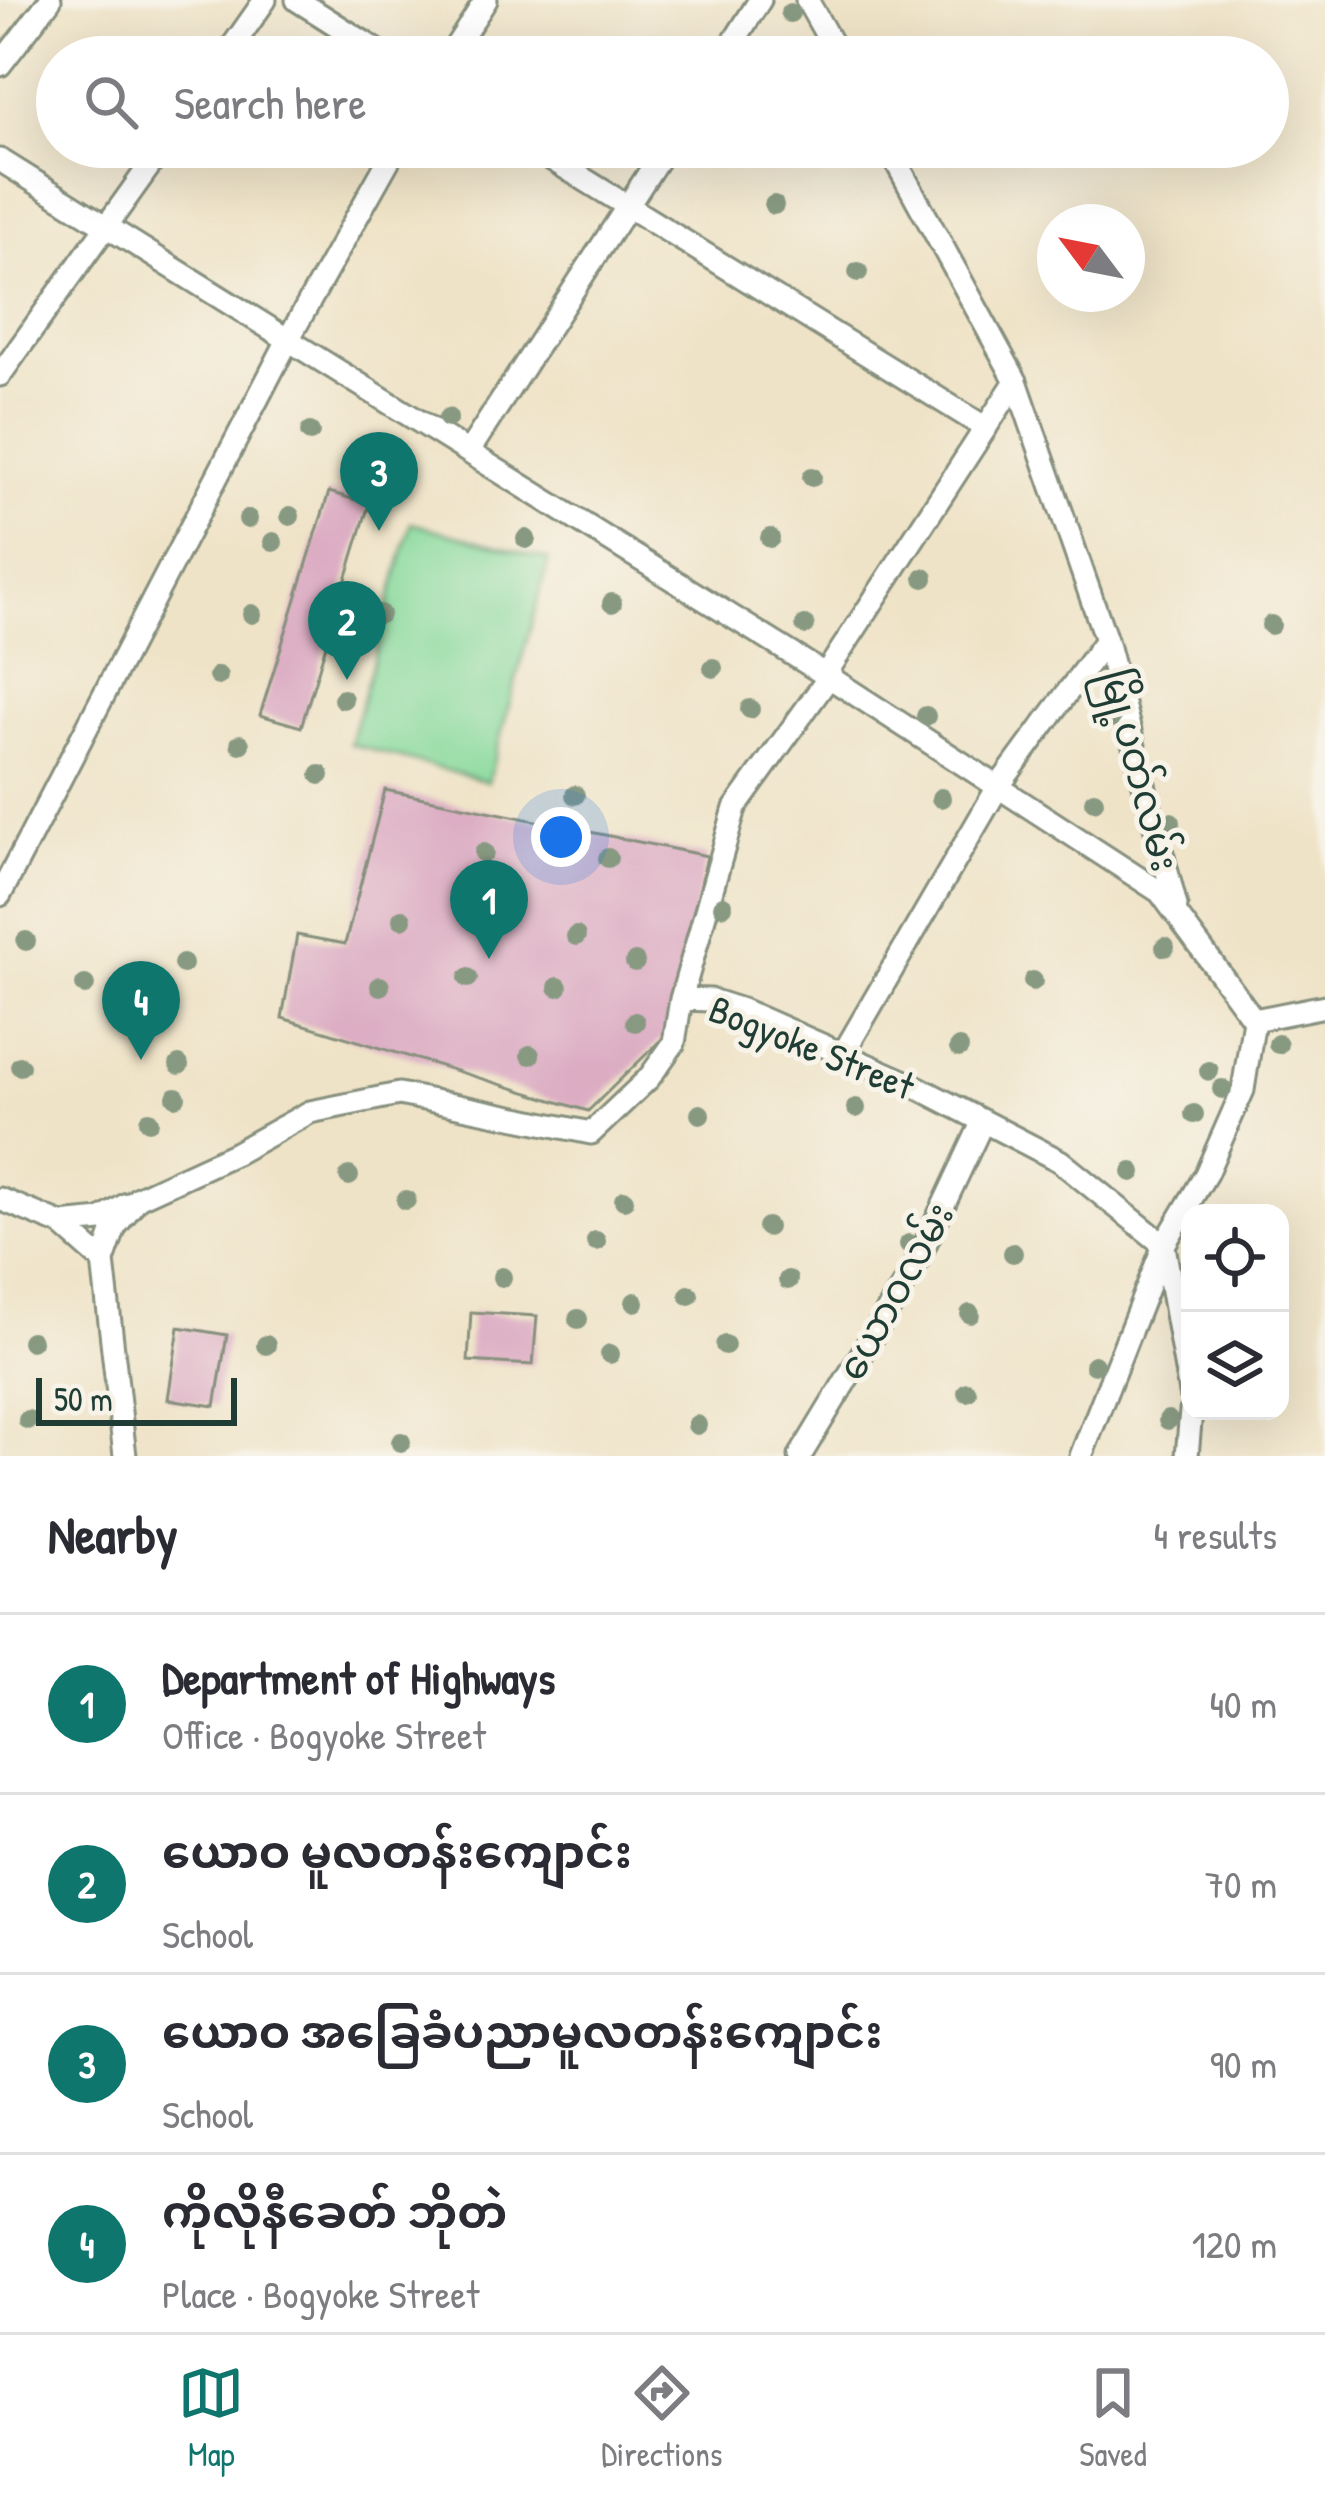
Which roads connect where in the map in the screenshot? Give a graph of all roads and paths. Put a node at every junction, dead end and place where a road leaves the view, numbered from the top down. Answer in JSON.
{"nodes":[{"id":1,"x":50,"y":0,"type":"edge"},
{"id":2,"x":265,"y":0,"type":"edge"},
{"id":3,"x":297,"y":0,"type":"edge"},
{"id":4,"x":486,"y":0,"type":"edge"},
{"id":5,"x":760,"y":0,"type":"edge"},
{"id":6,"x":807,"y":0,"type":"edge"},
{"id":7,"x":240,"y":36,"type":"edge"},
{"id":8,"x":354,"y":36,"type":"edge"},
{"id":9,"x":463,"y":36,"type":"edge"},
{"id":10,"x":737,"y":36,"type":"edge"},
{"id":11,"x":827,"y":36,"type":"edge"},
{"id":12,"x":0,"y":65,"type":"edge"},
{"id":13,"x":0,"y":160,"type":"edge"},
{"id":14,"x":148,"y":168,"type":"edge"},
{"id":15,"x":384,"y":168,"type":"edge"},
{"id":16,"x":566,"y":168,"type":"edge"},
{"id":17,"x":652,"y":168,"type":"edge"},
{"id":18,"x":899,"y":168,"type":"edge"},
{"id":19,"x":628,"y":206,"type":"junction"},
{"id":20,"x":108,"y":226,"type":"junction"},
{"id":21,"x":290,"y":338,"type":"junction"},
{"id":22,"x":0,"y":375,"type":"edge"},
{"id":23,"x":1016,"y":381,"type":"junction"},
{"id":24,"x":986,"y":428,"type":"junction"},
{"id":25,"x":469,"y":451,"type":"junction"},
{"id":26,"x":1106,"y":640,"type":"junction"},
{"id":27,"x":827,"y":676,"type":"junction"},
{"id":28,"x":998,"y":787,"type":"junction"},
{"id":29,"x":0,"y":896,"type":"edge"},
{"id":30,"x":1179,"y":918,"type":"junction"},
{"id":31,"x":682,"y":999,"type":"junction"},
{"id":32,"x":1325,"y":1006,"type":"edge"},
{"id":33,"x":1254,"y":1020,"type":"junction"},
{"id":34,"x":843,"y":1054,"type":"junction"},
{"id":35,"x":983,"y":1121,"type":"junction"},
{"id":36,"x":138,"y":1198,"type":"junction"},
{"id":37,"x":0,"y":1199,"type":"edge"},
{"id":38,"x":61,"y":1224,"type":"junction"},
{"id":39,"x":1164,"y":1245,"type":"junction"},
{"id":40,"x":103,"y":1261,"type":"junction"},
{"id":41,"x":1181,"y":1342,"type":"edge"},
{"id":42,"x":1190,"y":1420,"type":"edge"},
{"id":43,"x":125,"y":1456,"type":"edge"},
{"id":44,"x":800,"y":1456,"type":"edge"},
{"id":45,"x":1081,"y":1456,"type":"edge"},
{"id":46,"x":1186,"y":1456,"type":"edge"}],
"edges":[{"from":1,"to":12,"type":"street"},
{"from":2,"to":7,"type":"street"},
{"from":3,"to":8,"type":"street"},
{"from":4,"to":9,"type":"street"},
{"from":5,"to":10,"type":"street"},
{"from":6,"to":11,"type":"street"},
{"from":13,"to":20,"type":"street"},
{"from":14,"to":20,"type":"street"},
{"from":15,"to":21,"type":"street"},
{"from":16,"to":19,"type":"street"},
{"from":17,"to":19,"type":"street"},
{"from":18,"to":23,"type":"street","name":"မြို့ပတ်လမ်း"},
{"from":19,"to":24,"type":"street"},
{"from":19,"to":25,"type":"street"},
{"from":20,"to":21,"type":"street"},
{"from":20,"to":22,"type":"street"},
{"from":21,"to":25,"type":"street"},
{"from":21,"to":29,"type":"street"},
{"from":23,"to":24,"type":"street"},
{"from":23,"to":26,"type":"street","name":"မြို့ပတ်လမ်း"},
{"from":24,"to":27,"type":"street"},
{"from":25,"to":27,"type":"street"},
{"from":26,"to":28,"type":"street"},
{"from":26,"to":30,"type":"street","name":"မြို့ပတ်လမ်း"},
{"from":27,"to":28,"type":"street"},
{"from":27,"to":31,"type":"street"},
{"from":28,"to":30,"type":"street"},
{"from":28,"to":34,"type":"street"},
{"from":30,"to":33,"type":"street","name":"မြို့ပတ်လမ်း"},
{"from":31,"to":34,"type":"street","name":"Bogyoke Street"},
{"from":31,"to":36,"type":"street","name":"Bogyoke Street"},
{"from":32,"to":33,"type":"street"},
{"from":33,"to":39,"type":"street"},
{"from":34,"to":35,"type":"street","name":"Bogyoke Street"},
{"from":35,"to":39,"type":"street","name":"Bogyoke Street"},
{"from":35,"to":44,"type":"street","name":"ယောဝလမ်း"},
{"from":36,"to":38,"type":"street"},
{"from":36,"to":40,"type":"street"},
{"from":37,"to":38,"type":"street"},
{"from":38,"to":40,"type":"street"},
{"from":39,"to":41,"type":"street"},
{"from":39,"to":45,"type":"street"},
{"from":40,"to":43,"type":"street"},
{"from":42,"to":46,"type":"street"}]}
